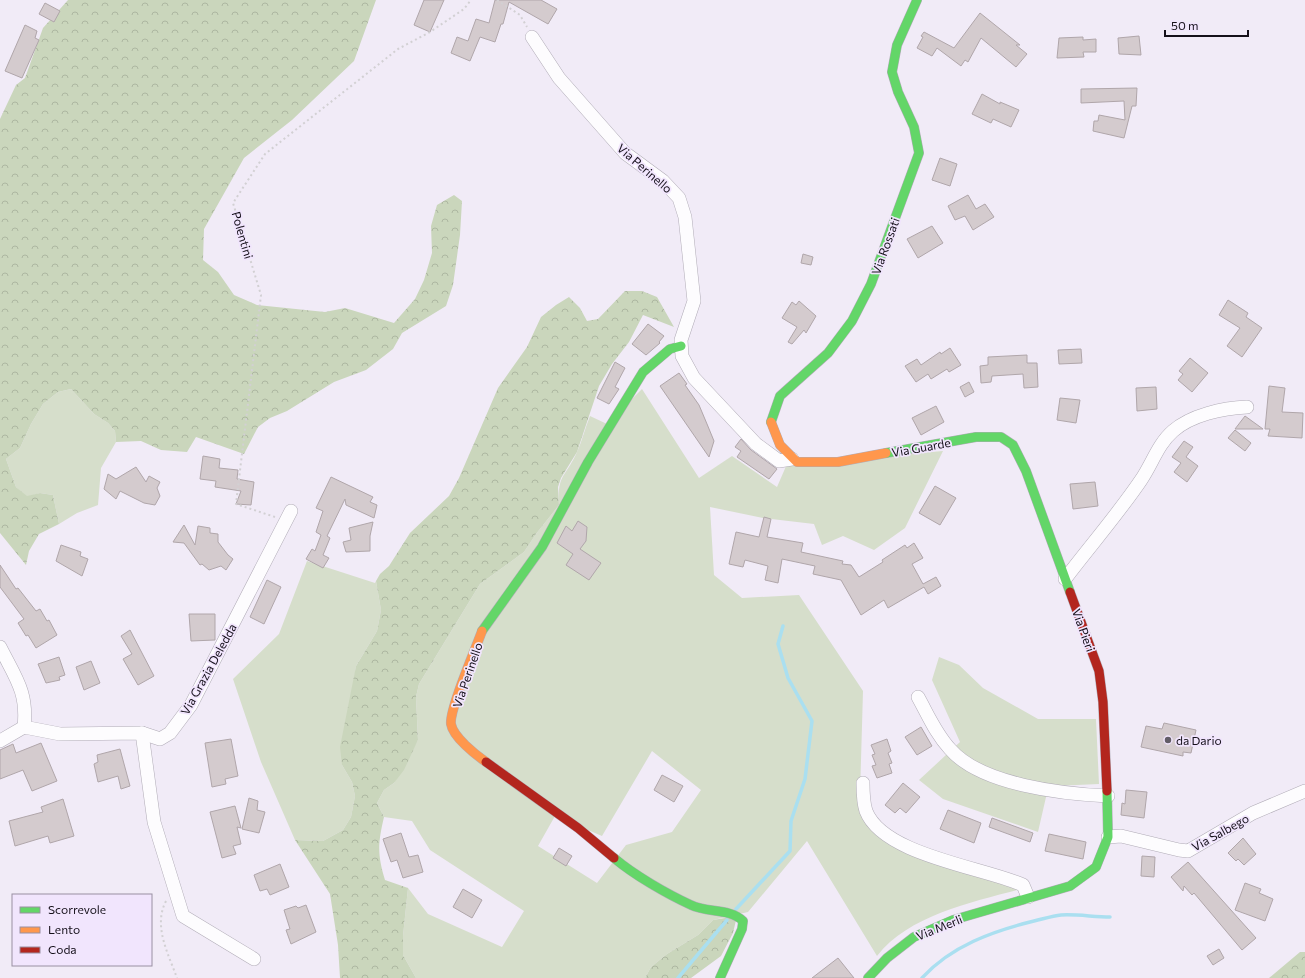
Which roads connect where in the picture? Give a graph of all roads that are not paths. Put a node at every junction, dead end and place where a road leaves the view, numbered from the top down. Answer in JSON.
{"nodes":[{"id":1,"x":917,"y":0,"type":"edge"},
{"id":2,"x":532,"y":37,"type":"road end"},
{"id":3,"x":681,"y":346,"type":"junction"},
{"id":4,"x":1247,"y":407,"type":"dead end"},
{"id":5,"x":795,"y":460,"type":"junction"},
{"id":6,"x":1026,"y":471,"type":"joint"},
{"id":7,"x":289,"y":516,"type":"road end"},
{"id":8,"x":1065,"y":580,"type":"junction"},
{"id":9,"x":0,"y":647,"type":"edge"},
{"id":10,"x":918,"y":697,"type":"dead end"},
{"id":11,"x":24,"y":728,"type":"junction"},
{"id":12,"x":142,"y":733,"type":"junction"},
{"id":13,"x":0,"y":740,"type":"edge"},
{"id":14,"x":863,"y":783,"type":"dead end"},
{"id":15,"x":1305,"y":791,"type":"edge"},
{"id":16,"x":1108,"y":796,"type":"junction"},
{"id":17,"x":1108,"y":837,"type":"junction"},
{"id":18,"x":1028,"y":897,"type":"junction"},
{"id":19,"x":1000,"y":905,"type":"joint"},
{"id":20,"x":254,"y":959,"type":"dead end"},
{"id":21,"x":720,"y":978,"type":"edge"},
{"id":22,"x":868,"y":978,"type":"edge"}],
"edges":[{"from":1,"to":5,"type":"street","name":"Via Rossati"},
{"from":2,"to":3,"type":"street","name":"Via Perinello"},
{"from":3,"to":5,"type":"street"},
{"from":3,"to":21,"type":"street","name":"Via Perinello"},
{"from":4,"to":8,"type":"street"},
{"from":5,"to":6,"type":"street","name":"Via Guarde"},
{"from":6,"to":8,"type":"street","name":"Via Pieri"},
{"from":7,"to":12,"type":"street","name":"Via Grazia Deledda"},
{"from":8,"to":16,"type":"street","name":"Via Pieri"},
{"from":9,"to":11,"type":"street"},
{"from":10,"to":16,"type":"street"},
{"from":11,"to":12,"type":"street","name":"Via Grazia Deledda"},
{"from":11,"to":13,"type":"street"},
{"from":12,"to":20,"type":"street"},
{"from":14,"to":18,"type":"street"},
{"from":15,"to":17,"type":"street","name":"Via Salbego"},
{"from":16,"to":17,"type":"street","name":"Via Pieri"},
{"from":17,"to":18,"type":"street","name":"Via Pieri"},
{"from":18,"to":19,"type":"street","name":"Via Pieri"},
{"from":19,"to":22,"type":"street","name":"Via Merli"}]}
